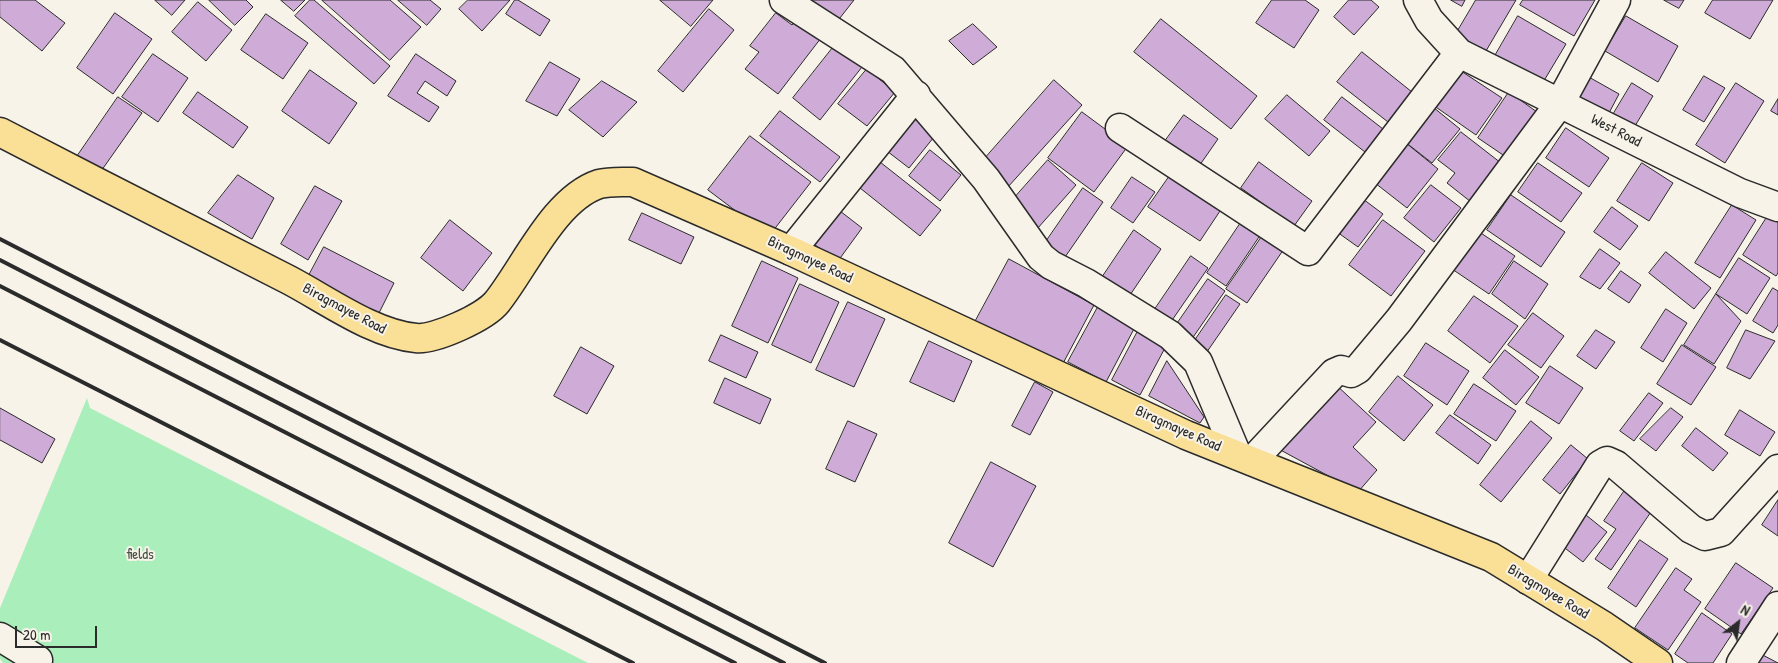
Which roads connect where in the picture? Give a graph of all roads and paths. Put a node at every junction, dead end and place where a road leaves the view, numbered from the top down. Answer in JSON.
{"nodes":[{"id":1,"x":784,"y":0,"type":"edge"},
{"id":2,"x":1418,"y":0,"type":"edge"},
{"id":3,"x":1616,"y":0,"type":"edge"},
{"id":4,"x":1459,"y":53,"type":"junction"},
{"id":5,"x":916,"y":95,"type":"junction"},
{"id":6,"x":1560,"y":102,"type":"junction"},
{"id":7,"x":1120,"y":128,"type":"dead end"},
{"id":8,"x":0,"y":132,"type":"edge"},
{"id":9,"x":1778,"y":207,"type":"edge"},
{"id":10,"x":791,"y":251,"type":"junction"},
{"id":11,"x":1244,"y":458,"type":"junction"},
{"id":12,"x":1778,"y":469,"type":"edge"},
{"id":13,"x":1528,"y":580,"type":"junction"},
{"id":14,"x":1778,"y":606,"type":"edge"},
{"id":15,"x":0,"y":637,"type":"edge"},
{"id":16,"x":36,"y":663,"type":"edge"},
{"id":17,"x":1658,"y":663,"type":"edge"},
{"id":18,"x":1741,"y":663,"type":"edge"}],
"edges":[{"from":1,"to":5,"type":"street"},
{"from":2,"to":4,"type":"street"},
{"from":3,"to":6,"type":"street"},
{"from":4,"to":6,"type":"street","name":"West Road"},
{"from":4,"to":7,"type":"street"},
{"from":5,"to":10,"type":"street"},
{"from":5,"to":11,"type":"street"},
{"from":6,"to":9,"type":"street","name":"West Road"},
{"from":6,"to":11,"type":"street"},
{"from":8,"to":10,"type":"main road","name":"Biragmayee Road"},
{"from":10,"to":11,"type":"main road","name":"Biragmayee Road"},
{"from":11,"to":13,"type":"main road","name":"Biragmayee Road"},
{"from":12,"to":13,"type":"street"},
{"from":13,"to":17,"type":"main road","name":"Biragmayee Road"},
{"from":14,"to":18,"type":"street"},
{"from":15,"to":16,"type":"street"}]}
